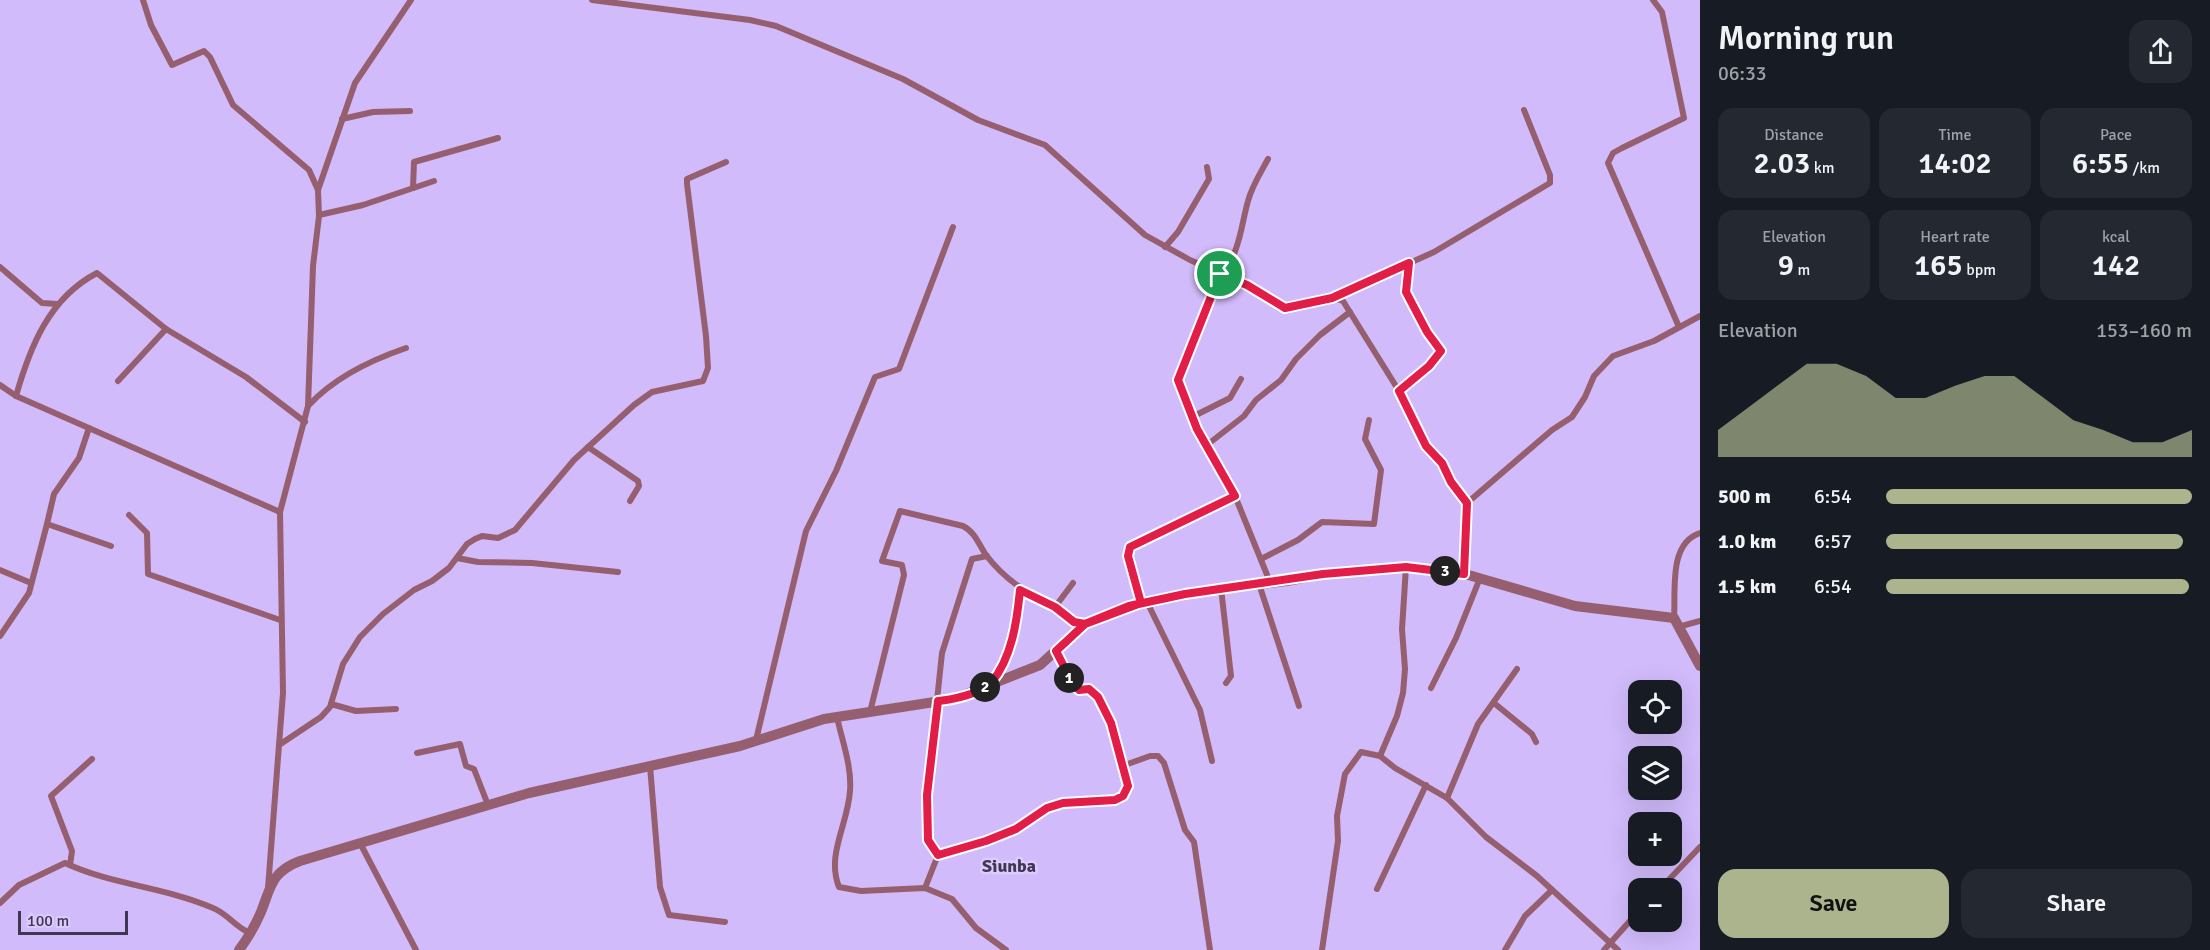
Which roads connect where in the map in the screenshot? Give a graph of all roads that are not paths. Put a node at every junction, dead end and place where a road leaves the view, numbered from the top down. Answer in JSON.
{"nodes":[{"id":1,"x":143,"y":0,"type":"edge"},
{"id":2,"x":406,"y":0,"type":"edge"},
{"id":3,"x":411,"y":0,"type":"edge"},
{"id":4,"x":592,"y":0,"type":"edge"},
{"id":5,"x":1653,"y":0,"type":"edge"},
{"id":6,"x":404,"y":8,"type":"junction"},
{"id":7,"x":1524,"y":110,"type":"dead end"},
{"id":8,"x":410,"y":111,"type":"dead end"},
{"id":9,"x":342,"y":119,"type":"junction"},
{"id":10,"x":498,"y":138,"type":"dead end"},
{"id":11,"x":1268,"y":159,"type":"dead end"},
{"id":12,"x":726,"y":162,"type":"dead end"},
{"id":13,"x":1207,"y":167,"type":"dead end"},
{"id":14,"x":434,"y":181,"type":"dead end"},
{"id":15,"x":413,"y":188,"type":"junction"},
{"id":16,"x":318,"y":190,"type":"junction"},
{"id":17,"x":319,"y":214,"type":"junction"},
{"id":18,"x":953,"y":226,"type":"dead end"},
{"id":19,"x":1165,"y":247,"type":"junction"},
{"id":20,"x":1409,"y":263,"type":"junction"},
{"id":21,"x":0,"y":267,"type":"edge"},
{"id":22,"x":1220,"y":274,"type":"junction"},
{"id":23,"x":1332,"y":298,"type":"junction"},
{"id":24,"x":57,"y":304,"type":"junction"},
{"id":25,"x":1350,"y":312,"type":"junction"},
{"id":26,"x":1700,"y":316,"type":"edge"},
{"id":27,"x":1679,"y":327,"type":"junction"},
{"id":28,"x":166,"y":329,"type":"junction"},
{"id":29,"x":406,"y":348,"type":"dead end"},
{"id":30,"x":1241,"y":379,"type":"dead end"},
{"id":31,"x":118,"y":381,"type":"dead end"},
{"id":32,"x":0,"y":385,"type":"edge"},
{"id":33,"x":1399,"y":391,"type":"junction"},
{"id":34,"x":16,"y":396,"type":"junction"},
{"id":35,"x":308,"y":406,"type":"junction"},
{"id":36,"x":1192,"y":417,"type":"junction"},
{"id":37,"x":1369,"y":420,"type":"dead end"},
{"id":38,"x":304,"y":422,"type":"junction"},
{"id":39,"x":89,"y":428,"type":"junction"},
{"id":40,"x":1207,"y":446,"type":"junction"},
{"id":41,"x":588,"y":447,"type":"junction"},
{"id":42,"x":1235,"y":496,"type":"junction"},
{"id":43,"x":630,"y":501,"type":"dead end"},
{"id":44,"x":1467,"y":503,"type":"junction"},
{"id":45,"x":280,"y":512,"type":"junction"},
{"id":46,"x":129,"y":516,"type":"dead end"},
{"id":47,"x":47,"y":524,"type":"junction"},
{"id":48,"x":1700,"y":533,"type":"edge"},
{"id":49,"x":111,"y":546,"type":"dead end"},
{"id":50,"x":987,"y":556,"type":"junction"},
{"id":51,"x":457,"y":558,"type":"junction"},
{"id":52,"x":1261,"y":559,"type":"junction"},
{"id":53,"x":1406,"y":567,"type":"junction"},
{"id":54,"x":0,"y":570,"type":"edge"},
{"id":55,"x":618,"y":572,"type":"dead end"},
{"id":56,"x":1464,"y":574,"type":"junction"},
{"id":57,"x":1480,"y":578,"type":"junction"},
{"id":58,"x":1270,"y":582,"type":"junction"},
{"id":59,"x":31,"y":583,"type":"junction"},
{"id":60,"x":1073,"y":583,"type":"dead end"},
{"id":61,"x":1258,"y":583,"type":"junction"},
{"id":62,"x":1221,"y":588,"type":"junction"},
{"id":63,"x":1020,"y":590,"type":"junction"},
{"id":64,"x":1144,"y":603,"type":"junction"},
{"id":65,"x":1055,"y":607,"type":"junction"},
{"id":66,"x":280,"y":620,"type":"junction"},
{"id":67,"x":1700,"y":621,"type":"edge"},
{"id":68,"x":1676,"y":623,"type":"junction"},
{"id":69,"x":1085,"y":624,"type":"junction"},
{"id":70,"x":0,"y":636,"type":"edge"},
{"id":71,"x":1056,"y":651,"type":"junction"},
{"id":72,"x":1700,"y":666,"type":"edge"},
{"id":73,"x":1517,"y":669,"type":"dead end"},
{"id":74,"x":1226,"y":683,"type":"dead end"},
{"id":75,"x":990,"y":685,"type":"junction"},
{"id":76,"x":1431,"y":688,"type":"dead end"},
{"id":77,"x":938,"y":701,"type":"junction"},
{"id":78,"x":1494,"y":703,"type":"junction"},
{"id":79,"x":331,"y":704,"type":"junction"},
{"id":80,"x":1299,"y":706,"type":"dead end"},
{"id":81,"x":396,"y":709,"type":"dead end"},
{"id":82,"x":870,"y":712,"type":"junction"},
{"id":83,"x":837,"y":717,"type":"junction"},
{"id":84,"x":756,"y":740,"type":"junction"},
{"id":85,"x":1536,"y":742,"type":"dead end"},
{"id":86,"x":279,"y":746,"type":"junction"},
{"id":87,"x":417,"y":753,"type":"dead end"},
{"id":88,"x":1380,"y":756,"type":"junction"},
{"id":89,"x":92,"y":759,"type":"dead end"},
{"id":90,"x":1212,"y":761,"type":"dead end"},
{"id":91,"x":1121,"y":762,"type":"junction"},
{"id":92,"x":650,"y":765,"type":"junction"},
{"id":93,"x":1426,"y":785,"type":"junction"},
{"id":94,"x":1447,"y":798,"type":"junction"},
{"id":95,"x":488,"y":805,"type":"junction"},
{"id":96,"x":360,"y":843,"type":"junction"},
{"id":97,"x":1700,"y":847,"type":"edge"},
{"id":98,"x":938,"y":855,"type":"junction"},
{"id":99,"x":70,"y":865,"type":"junction"},
{"id":100,"x":1671,"y":878,"type":"edge"},
{"id":101,"x":268,"y":888,"type":"junction"},
{"id":102,"x":925,"y":888,"type":"junction"},
{"id":103,"x":1377,"y":890,"type":"dead end"},
{"id":104,"x":1552,"y":890,"type":"junction"},
{"id":105,"x":0,"y":903,"type":"edge"},
{"id":106,"x":725,"y":922,"type":"dead end"},
{"id":107,"x":1628,"y":923,"type":"edge"},
{"id":108,"x":250,"y":933,"type":"junction"},
{"id":109,"x":1611,"y":942,"type":"junction"},
{"id":110,"x":239,"y":950,"type":"edge"},
{"id":111,"x":416,"y":950,"type":"edge"},
{"id":112,"x":1006,"y":950,"type":"edge"},
{"id":113,"x":1210,"y":950,"type":"edge"},
{"id":114,"x":1322,"y":950,"type":"edge"},
{"id":115,"x":1505,"y":950,"type":"edge"},
{"id":116,"x":1604,"y":950,"type":"edge"},
{"id":117,"x":1618,"y":950,"type":"edge"}],
"edges":[{"from":1,"to":16,"type":"street"},
{"from":2,"to":6,"type":"street"},
{"from":3,"to":6,"type":"street"},
{"from":4,"to":19,"type":"street"},
{"from":5,"to":27,"type":"street"},
{"from":6,"to":9,"type":"street"},
{"from":7,"to":20,"type":"street"},
{"from":8,"to":9,"type":"street"},
{"from":9,"to":16,"type":"street"},
{"from":10,"to":15,"type":"street"},
{"from":11,"to":22,"type":"street"},
{"from":12,"to":41,"type":"street"},
{"from":13,"to":19,"type":"street"},
{"from":14,"to":15,"type":"street"},
{"from":15,"to":17,"type":"street"},
{"from":16,"to":17,"type":"street"},
{"from":17,"to":35,"type":"street"},
{"from":18,"to":84,"type":"street"},
{"from":19,"to":22,"type":"street"},
{"from":20,"to":23,"type":"street"},
{"from":20,"to":33,"type":"street"},
{"from":21,"to":24,"type":"street"},
{"from":22,"to":23,"type":"street"},
{"from":22,"to":36,"type":"street"},
{"from":23,"to":25,"type":"street"},
{"from":24,"to":28,"type":"street"},
{"from":24,"to":34,"type":"street"},
{"from":25,"to":33,"type":"street"},
{"from":25,"to":40,"type":"street"},
{"from":26,"to":27,"type":"street"},
{"from":27,"to":44,"type":"street"},
{"from":28,"to":31,"type":"street"},
{"from":28,"to":38,"type":"street"},
{"from":29,"to":35,"type":"street"},
{"from":30,"to":36,"type":"street"},
{"from":32,"to":34,"type":"street"},
{"from":33,"to":44,"type":"street"},
{"from":34,"to":39,"type":"street"},
{"from":35,"to":38,"type":"street"},
{"from":36,"to":40,"type":"street"},
{"from":37,"to":52,"type":"street"},
{"from":38,"to":45,"type":"street"},
{"from":39,"to":45,"type":"street"},
{"from":39,"to":47,"type":"street"},
{"from":40,"to":42,"type":"street"},
{"from":41,"to":43,"type":"street"},
{"from":41,"to":51,"type":"street"},
{"from":42,"to":52,"type":"street"},
{"from":42,"to":64,"type":"street"},
{"from":44,"to":56,"type":"street"},
{"from":45,"to":66,"type":"street"},
{"from":46,"to":66,"type":"street"},
{"from":47,"to":49,"type":"street"},
{"from":47,"to":59,"type":"street"},
{"from":48,"to":68,"type":"street"},
{"from":50,"to":63,"type":"street"},
{"from":50,"to":77,"type":"street"},
{"from":50,"to":82,"type":"street"},
{"from":51,"to":55,"type":"street"},
{"from":51,"to":79,"type":"street"},
{"from":52,"to":58,"type":"street"},
{"from":53,"to":56,"type":"street"},
{"from":53,"to":58,"type":"street"},
{"from":53,"to":88,"type":"street"},
{"from":54,"to":59,"type":"street"},
{"from":56,"to":57,"type":"street"},
{"from":57,"to":68,"type":"street"},
{"from":57,"to":76,"type":"street"},
{"from":58,"to":61,"type":"street"},
{"from":59,"to":70,"type":"street"},
{"from":60,"to":65,"type":"street"},
{"from":61,"to":62,"type":"street"},
{"from":61,"to":80,"type":"street"},
{"from":62,"to":64,"type":"street"},
{"from":62,"to":74,"type":"street"},
{"from":63,"to":65,"type":"street"},
{"from":63,"to":75,"type":"street"},
{"from":64,"to":69,"type":"street"},
{"from":64,"to":90,"type":"street"},
{"from":65,"to":69,"type":"street"},
{"from":66,"to":86,"type":"street"},
{"from":67,"to":68,"type":"street"},
{"from":68,"to":72,"type":"street"},
{"from":69,"to":71,"type":"street"},
{"from":71,"to":75,"type":"street"},
{"from":71,"to":91,"type":"street"},
{"from":73,"to":78,"type":"street"},
{"from":75,"to":77,"type":"street"},
{"from":77,"to":82,"type":"street"},
{"from":77,"to":98,"type":"street"},
{"from":78,"to":85,"type":"street"},
{"from":78,"to":94,"type":"street"},
{"from":79,"to":81,"type":"street"},
{"from":79,"to":86,"type":"street"},
{"from":82,"to":83,"type":"street"},
{"from":83,"to":84,"type":"street"},
{"from":83,"to":102,"type":"street"},
{"from":84,"to":92,"type":"street"},
{"from":86,"to":101,"type":"street"},
{"from":87,"to":95,"type":"street"},
{"from":88,"to":93,"type":"street"},
{"from":88,"to":114,"type":"street"},
{"from":89,"to":99,"type":"street"},
{"from":91,"to":98,"type":"street"},
{"from":91,"to":113,"type":"street"},
{"from":92,"to":95,"type":"street"},
{"from":92,"to":106,"type":"street"},
{"from":93,"to":94,"type":"street"},
{"from":93,"to":103,"type":"street"},
{"from":94,"to":104,"type":"street"},
{"from":95,"to":96,"type":"street"},
{"from":96,"to":101,"type":"street"},
{"from":96,"to":111,"type":"street"},
{"from":97,"to":100,"type":"street"},
{"from":98,"to":102,"type":"street"},
{"from":99,"to":105,"type":"street"},
{"from":99,"to":108,"type":"street"},
{"from":101,"to":108,"type":"street"},
{"from":102,"to":112,"type":"street"},
{"from":104,"to":109,"type":"street"},
{"from":104,"to":115,"type":"street"},
{"from":107,"to":109,"type":"street"},
{"from":108,"to":110,"type":"street"},
{"from":109,"to":116,"type":"street"},
{"from":109,"to":117,"type":"street"}]}
